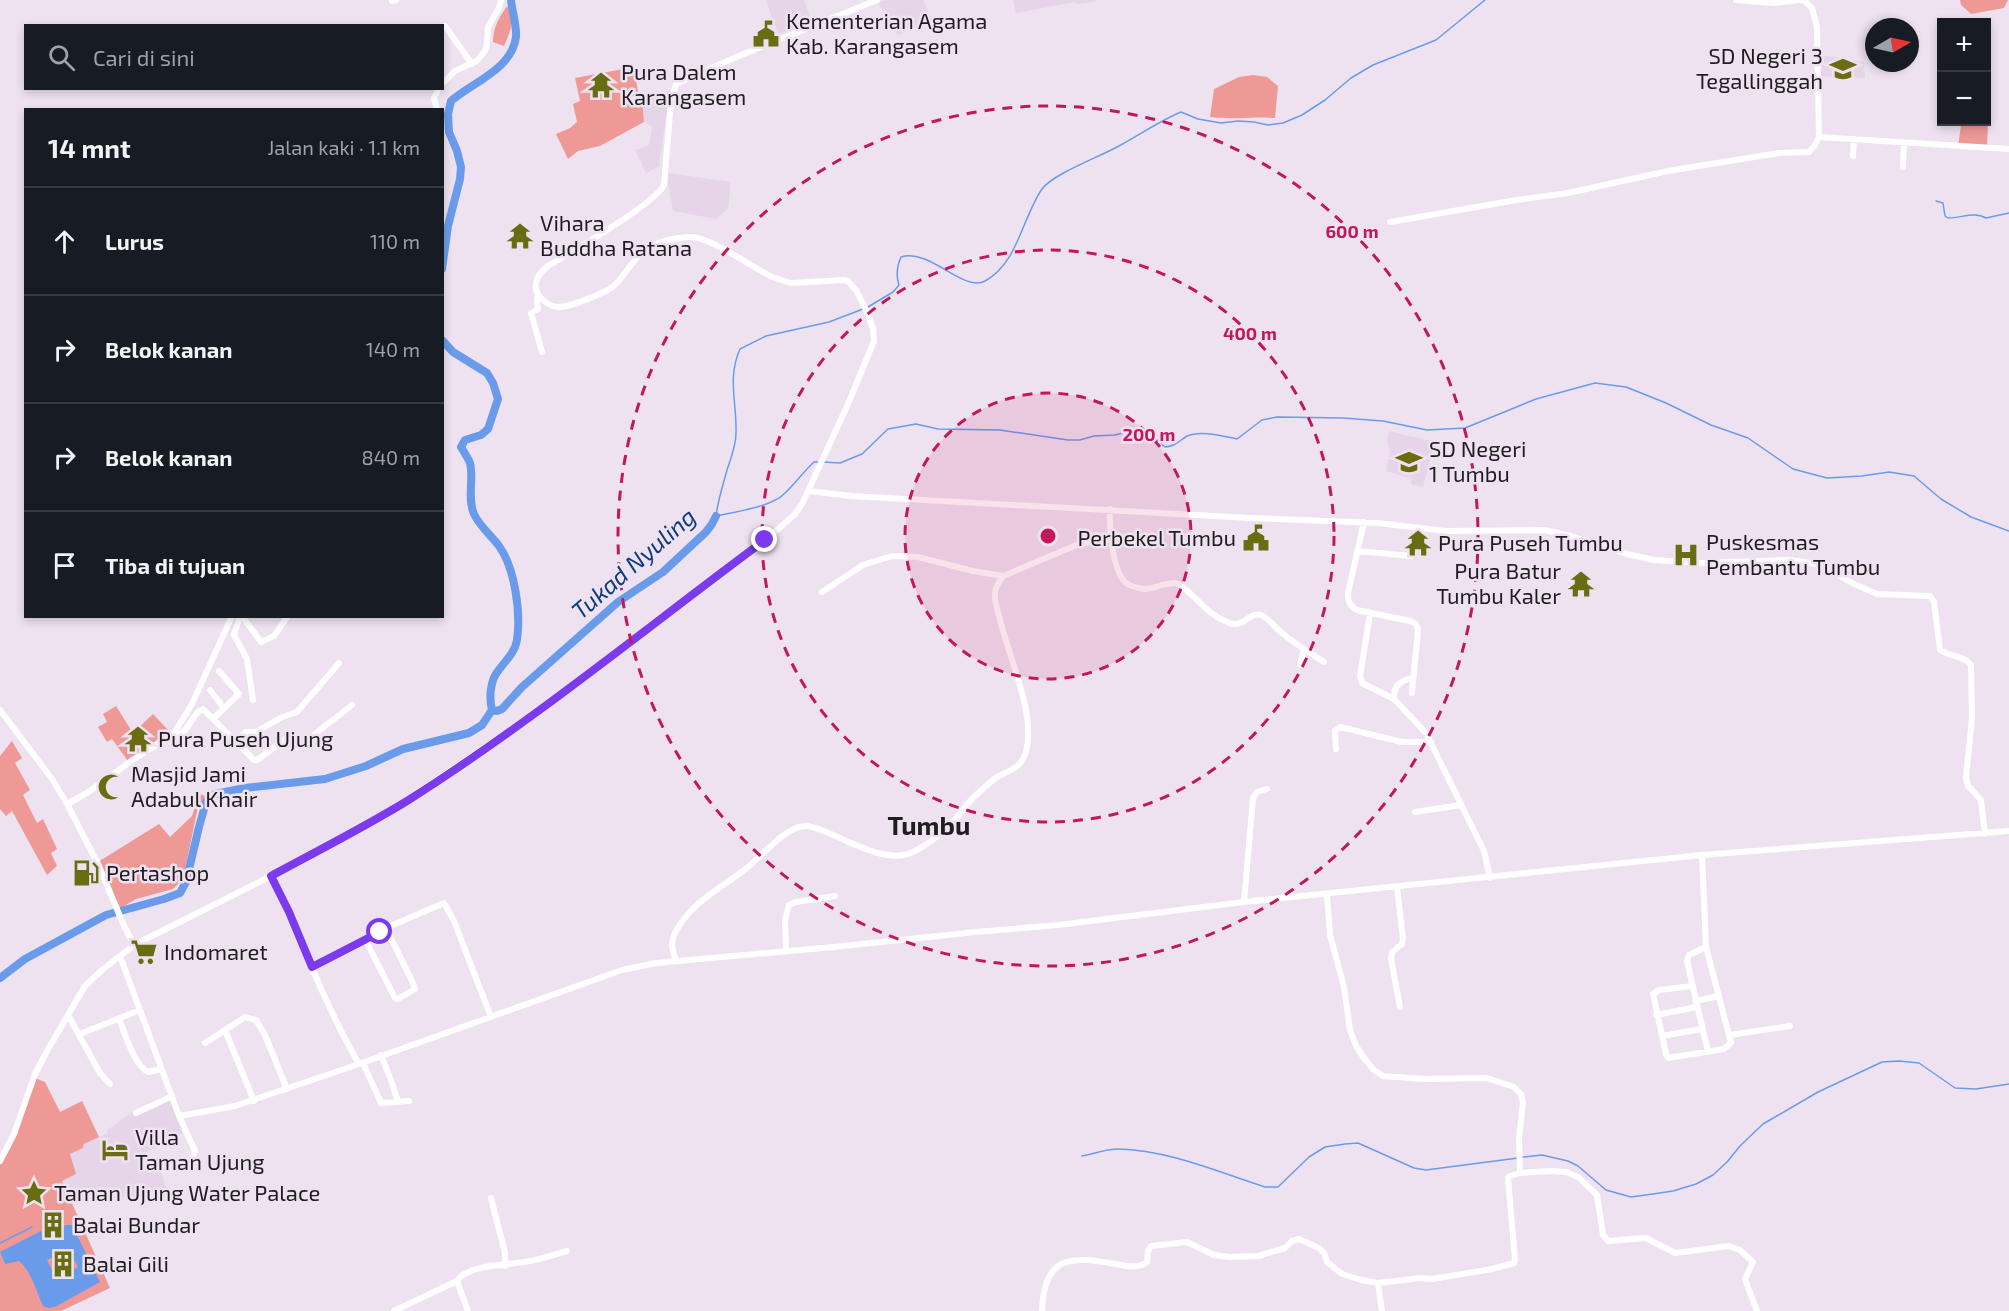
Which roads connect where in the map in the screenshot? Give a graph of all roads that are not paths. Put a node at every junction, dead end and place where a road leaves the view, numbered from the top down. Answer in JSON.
{"nodes":[{"id":1,"x":501,"y":0,"type":"edge"},
{"id":2,"x":877,"y":0,"type":"edge"},
{"id":3,"x":1736,"y":0,"type":"edge"},
{"id":4,"x":1799,"y":0,"type":"edge"},
{"id":5,"x":445,"y":26,"type":"dead end"},
{"id":6,"x":472,"y":64,"type":"junction"},
{"id":7,"x":444,"y":82,"type":"edge"},
{"id":8,"x":438,"y":90,"type":"edge"},
{"id":9,"x":436,"y":108,"type":"edge"},
{"id":10,"x":1819,"y":136,"type":"junction"},
{"id":11,"x":1854,"y":139,"type":"junction"},
{"id":12,"x":1904,"y":143,"type":"junction"},
{"id":13,"x":2009,"y":149,"type":"edge"},
{"id":14,"x":1853,"y":156,"type":"dead end"},
{"id":15,"x":1904,"y":167,"type":"dead end"},
{"id":16,"x":1390,"y":222,"type":"dead end"},
{"id":17,"x":538,"y":294,"type":"junction"},
{"id":18,"x":542,"y":352,"type":"dead end"},
{"id":19,"x":809,"y":491,"type":"junction"},
{"id":20,"x":1110,"y":509,"type":"junction"},
{"id":21,"x":1364,"y":522,"type":"junction"},
{"id":22,"x":1111,"y":538,"type":"junction"},
{"id":23,"x":1357,"y":551,"type":"junction"},
{"id":24,"x":1411,"y":556,"type":"dead end"},
{"id":25,"x":1004,"y":576,"type":"junction"},
{"id":26,"x":822,"y":592,"type":"dead end"},
{"id":27,"x":1370,"y":614,"type":"junction"},
{"id":28,"x":231,"y":618,"type":"edge"},
{"id":29,"x":240,"y":618,"type":"edge"},
{"id":30,"x":242,"y":618,"type":"edge"},
{"id":31,"x":287,"y":618,"type":"edge"},
{"id":32,"x":1304,"y":650,"type":"junction"},
{"id":33,"x":1324,"y":662,"type":"dead end"},
{"id":34,"x":339,"y":663,"type":"dead end"},
{"id":35,"x":1300,"y":665,"type":"dead end"},
{"id":36,"x":219,"y":670,"type":"dead end"},
{"id":37,"x":1413,"y":678,"type":"junction"},
{"id":38,"x":210,"y":690,"type":"dead end"},
{"id":39,"x":1412,"y":693,"type":"dead end"},
{"id":40,"x":1394,"y":699,"type":"junction"},
{"id":41,"x":253,"y":700,"type":"dead end"},
{"id":42,"x":352,"y":705,"type":"dead end"},
{"id":43,"x":224,"y":708,"type":"junction"},
{"id":44,"x":0,"y":710,"type":"edge"},
{"id":45,"x":214,"y":718,"type":"junction"},
{"id":46,"x":173,"y":735,"type":"junction"},
{"id":47,"x":236,"y":741,"type":"junction"},
{"id":48,"x":1431,"y":742,"type":"junction"},
{"id":49,"x":1336,"y":749,"type":"dead end"},
{"id":50,"x":1267,"y":789,"type":"dead end"},
{"id":51,"x":67,"y":804,"type":"junction"},
{"id":52,"x":1461,"y":805,"type":"junction"},
{"id":53,"x":1414,"y":812,"type":"dead end"},
{"id":54,"x":2009,"y":831,"type":"edge"},
{"id":55,"x":1985,"y":834,"type":"junction"},
{"id":56,"x":1702,"y":855,"type":"junction"},
{"id":57,"x":271,"y":876,"type":"junction"},
{"id":58,"x":1490,"y":878,"type":"junction"},
{"id":59,"x":1397,"y":887,"type":"junction"},
{"id":60,"x":1327,"y":895,"type":"junction"},
{"id":61,"x":835,"y":896,"type":"dead end"},
{"id":62,"x":1244,"y":902,"type":"junction"},
{"id":63,"x":386,"y":928,"type":"junction"},
{"id":64,"x":365,"y":939,"type":"junction"},
{"id":65,"x":134,"y":945,"type":"junction"},
{"id":66,"x":1706,"y":946,"type":"junction"},
{"id":67,"x":786,"y":951,"type":"junction"},
{"id":68,"x":120,"y":956,"type":"junction"},
{"id":69,"x":676,"y":961,"type":"junction"},
{"id":70,"x":312,"y":967,"type":"junction"},
{"id":71,"x":1692,"y":986,"type":"junction"},
{"id":72,"x":1719,"y":996,"type":"junction"},
{"id":73,"x":1696,"y":1004,"type":"junction"},
{"id":74,"x":1400,"y":1007,"type":"dead end"},
{"id":75,"x":140,"y":1011,"type":"junction"},
{"id":76,"x":1656,"y":1014,"type":"junction"},
{"id":77,"x":68,"y":1015,"type":"junction"},
{"id":78,"x":491,"y":1017,"type":"junction"},
{"id":79,"x":119,"y":1019,"type":"junction"},
{"id":80,"x":1790,"y":1026,"type":"dead end"},
{"id":81,"x":1702,"y":1029,"type":"junction"},
{"id":82,"x":225,"y":1030,"type":"junction"},
{"id":83,"x":80,"y":1034,"type":"junction"},
{"id":84,"x":1730,"y":1035,"type":"junction"},
{"id":85,"x":1662,"y":1036,"type":"junction"},
{"id":86,"x":205,"y":1043,"type":"dead end"},
{"id":87,"x":1708,"y":1052,"type":"junction"},
{"id":88,"x":381,"y":1055,"type":"junction"},
{"id":89,"x":361,"y":1064,"type":"junction"},
{"id":90,"x":161,"y":1069,"type":"junction"},
{"id":91,"x":110,"y":1084,"type":"dead end"},
{"id":92,"x":287,"y":1089,"type":"junction"},
{"id":93,"x":172,"y":1096,"type":"junction"},
{"id":94,"x":254,"y":1101,"type":"junction"},
{"id":95,"x":409,"y":1101,"type":"dead end"},
{"id":96,"x":398,"y":1102,"type":"junction"},
{"id":97,"x":136,"y":1113,"type":"dead end"},
{"id":98,"x":179,"y":1116,"type":"junction"},
{"id":99,"x":0,"y":1161,"type":"edge"},
{"id":100,"x":158,"y":1168,"type":"dead end"},
{"id":101,"x":1520,"y":1173,"type":"junction"},
{"id":102,"x":491,"y":1198,"type":"dead end"},
{"id":103,"x":567,"y":1251,"type":"dead end"},
{"id":104,"x":505,"y":1266,"type":"junction"},
{"id":105,"x":458,"y":1281,"type":"junction"},
{"id":106,"x":1378,"y":1283,"type":"junction"},
{"id":107,"x":393,"y":1311,"type":"edge"},
{"id":108,"x":468,"y":1311,"type":"edge"},
{"id":109,"x":1042,"y":1311,"type":"edge"},
{"id":110,"x":1382,"y":1311,"type":"edge"},
{"id":111,"x":1757,"y":1311,"type":"edge"}],
"edges":[{"from":1,"to":6,"type":"street"},
{"from":2,"to":17,"type":"street"},
{"from":3,"to":4,"type":"street"},
{"from":4,"to":10,"type":"street"},
{"from":5,"to":6,"type":"street"},
{"from":6,"to":7,"type":"street"},
{"from":8,"to":9,"type":"street"},
{"from":10,"to":11,"type":"street"},
{"from":10,"to":16,"type":"street"},
{"from":11,"to":12,"type":"street"},
{"from":11,"to":14,"type":"street"},
{"from":12,"to":13,"type":"street"},
{"from":12,"to":15,"type":"street"},
{"from":17,"to":18,"type":"street"},
{"from":17,"to":19,"type":"street"},
{"from":19,"to":20,"type":"street"},
{"from":19,"to":57,"type":"street"},
{"from":20,"to":21,"type":"street"},
{"from":20,"to":22,"type":"street"},
{"from":21,"to":23,"type":"street"},
{"from":21,"to":55,"type":"street"},
{"from":22,"to":25,"type":"street"},
{"from":22,"to":32,"type":"street"},
{"from":23,"to":24,"type":"street"},
{"from":23,"to":27,"type":"street"},
{"from":25,"to":26,"type":"street"},
{"from":25,"to":69,"type":"street"},
{"from":27,"to":37,"type":"street"},
{"from":27,"to":40,"type":"street"},
{"from":28,"to":46,"type":"street"},
{"from":29,"to":41,"type":"street"},
{"from":30,"to":31,"type":"street"},
{"from":32,"to":33,"type":"street"},
{"from":32,"to":35,"type":"street"},
{"from":34,"to":47,"type":"street"},
{"from":36,"to":43,"type":"street"},
{"from":37,"to":39,"type":"street"},
{"from":37,"to":40,"type":"street"},
{"from":38,"to":43,"type":"street"},
{"from":40,"to":48,"type":"street"},
{"from":42,"to":47,"type":"street"},
{"from":43,"to":45,"type":"street"},
{"from":44,"to":51,"type":"street"},
{"from":45,"to":46,"type":"street"},
{"from":45,"to":47,"type":"street"},
{"from":46,"to":51,"type":"street"},
{"from":48,"to":49,"type":"street"},
{"from":48,"to":52,"type":"street"},
{"from":50,"to":62,"type":"street"},
{"from":51,"to":65,"type":"street"},
{"from":52,"to":53,"type":"street"},
{"from":52,"to":58,"type":"street"},
{"from":54,"to":55,"type":"street"},
{"from":55,"to":56,"type":"street"},
{"from":56,"to":58,"type":"street"},
{"from":56,"to":66,"type":"street"},
{"from":57,"to":65,"type":"street"},
{"from":57,"to":70,"type":"street"},
{"from":58,"to":59,"type":"street"},
{"from":59,"to":60,"type":"street"},
{"from":59,"to":74,"type":"street"},
{"from":60,"to":62,"type":"street"},
{"from":60,"to":101,"type":"street"},
{"from":61,"to":67,"type":"street"},
{"from":62,"to":67,"type":"street"},
{"from":63,"to":64,"type":"street"},
{"from":63,"to":64,"type":"street"},
{"from":63,"to":78,"type":"street"},
{"from":64,"to":70,"type":"street"},
{"from":65,"to":68,"type":"street"},
{"from":66,"to":71,"type":"street"},
{"from":66,"to":72,"type":"street"},
{"from":67,"to":69,"type":"street"},
{"from":68,"to":75,"type":"street"},
{"from":68,"to":77,"type":"street"},
{"from":69,"to":78,"type":"street"},
{"from":70,"to":89,"type":"street"},
{"from":71,"to":73,"type":"street"},
{"from":71,"to":76,"type":"street"},
{"from":72,"to":73,"type":"street"},
{"from":72,"to":84,"type":"street"},
{"from":73,"to":76,"type":"street"},
{"from":73,"to":81,"type":"street"},
{"from":75,"to":79,"type":"street"},
{"from":75,"to":90,"type":"street"},
{"from":76,"to":85,"type":"street"},
{"from":77,"to":83,"type":"street"},
{"from":77,"to":99,"type":"street"},
{"from":78,"to":88,"type":"street"},
{"from":79,"to":83,"type":"street"},
{"from":79,"to":90,"type":"street"},
{"from":80,"to":84,"type":"street"},
{"from":81,"to":85,"type":"street"},
{"from":81,"to":87,"type":"street"},
{"from":82,"to":86,"type":"street"},
{"from":82,"to":92,"type":"street"},
{"from":82,"to":94,"type":"street"},
{"from":83,"to":91,"type":"street"},
{"from":84,"to":87,"type":"street"},
{"from":85,"to":87,"type":"street"},
{"from":88,"to":89,"type":"street"},
{"from":88,"to":96,"type":"street"},
{"from":89,"to":92,"type":"street"},
{"from":89,"to":96,"type":"street"},
{"from":90,"to":93,"type":"street"},
{"from":92,"to":94,"type":"street"},
{"from":93,"to":97,"type":"street"},
{"from":93,"to":98,"type":"street"},
{"from":94,"to":98,"type":"street"},
{"from":95,"to":96,"type":"street"},
{"from":98,"to":100,"type":"street"},
{"from":101,"to":106,"type":"street"},
{"from":101,"to":111,"type":"street"},
{"from":102,"to":104,"type":"street"},
{"from":103,"to":104,"type":"street"},
{"from":104,"to":105,"type":"street"},
{"from":105,"to":107,"type":"street"},
{"from":105,"to":108,"type":"street"},
{"from":106,"to":109,"type":"street"},
{"from":106,"to":110,"type":"street"}]}
